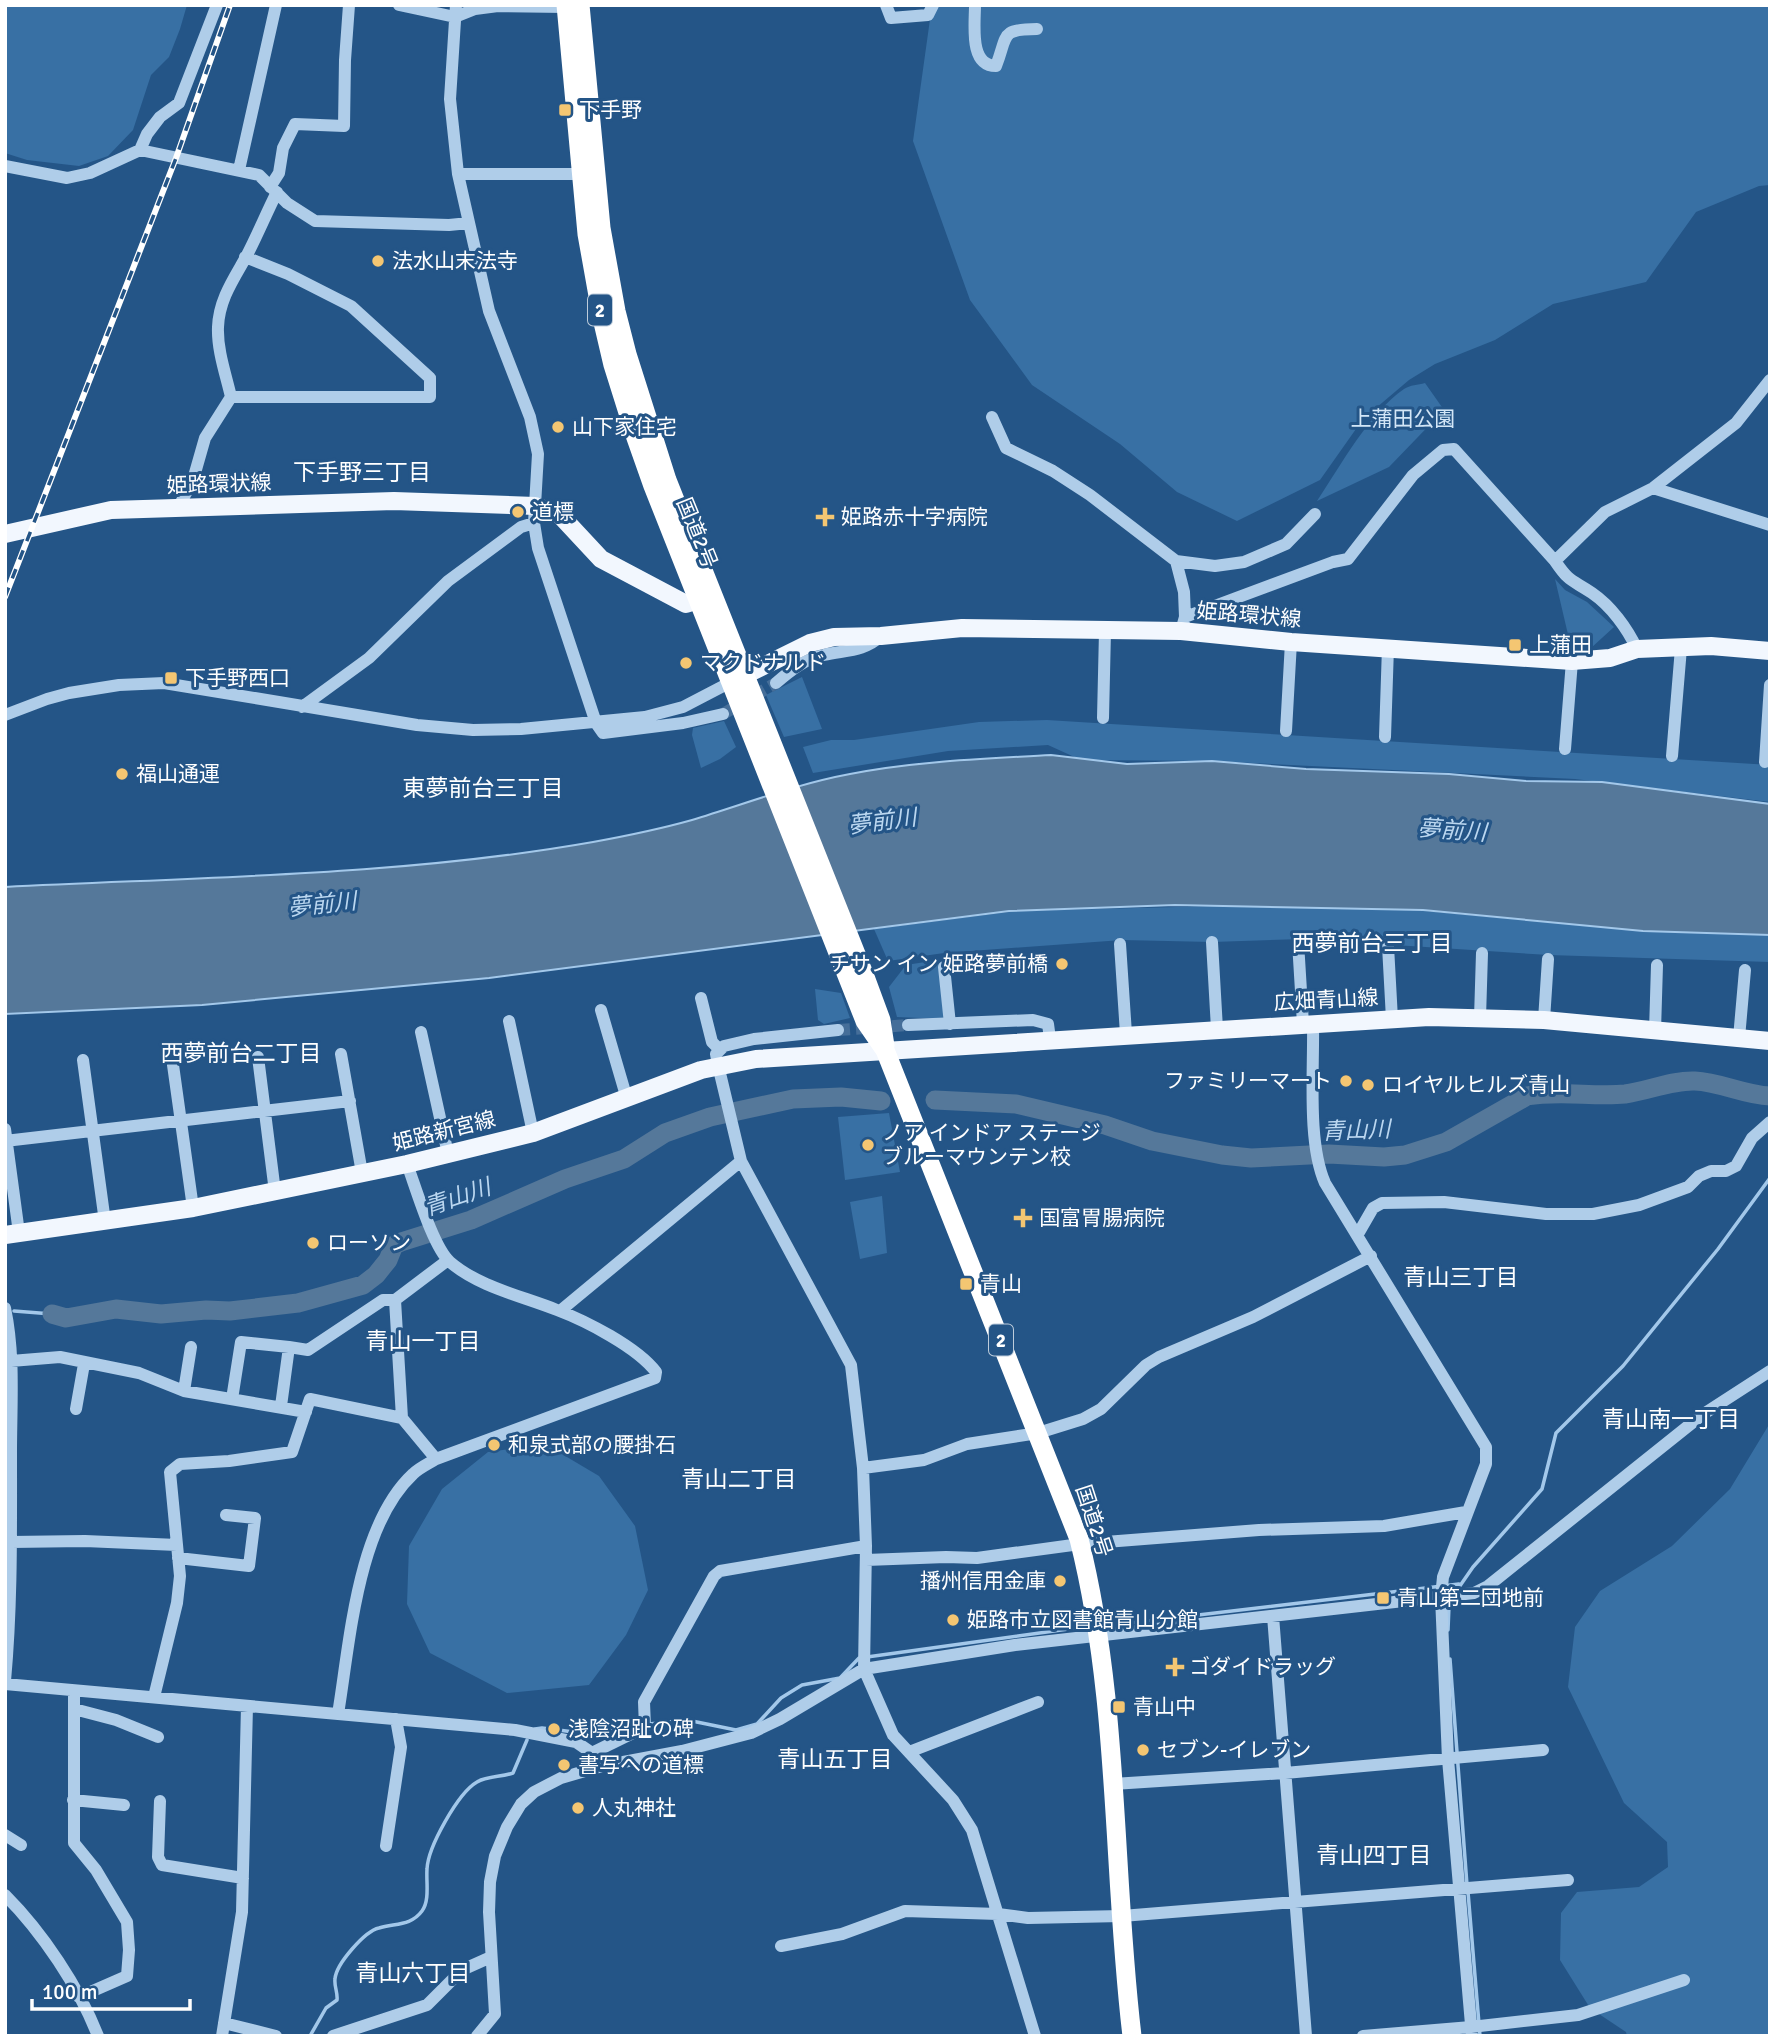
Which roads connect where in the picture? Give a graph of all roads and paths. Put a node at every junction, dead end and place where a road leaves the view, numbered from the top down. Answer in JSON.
{"nodes":[{"id":1,"x":217,"y":5,"type":"edge"},
{"id":2,"x":276,"y":5,"type":"edge"},
{"id":3,"x":349,"y":5,"type":"edge"},
{"id":4,"x":399,"y":5,"type":"edge"},
{"id":5,"x":886,"y":5,"type":"edge"},
{"id":6,"x":933,"y":5,"type":"edge"},
{"id":7,"x":975,"y":5,"type":"edge"},
{"id":8,"x":571,"y":6,"type":"edge"},
{"id":9,"x":455,"y":11,"type":"edge"},
{"id":10,"x":1037,"y":29,"type":"dead end"},
{"id":11,"x":140,"y":150,"type":"junction"},
{"id":12,"x":5,"y":166,"type":"edge"},
{"id":13,"x":239,"y":170,"type":"junction"},
{"id":14,"x":458,"y":174,"type":"junction"},
{"id":15,"x":580,"y":174,"type":"junction"},
{"id":16,"x":273,"y":189,"type":"junction"},
{"id":17,"x":468,"y":223,"type":"junction"},
{"id":18,"x":245,"y":257,"type":"junction"},
{"id":19,"x":1770,"y":380,"type":"edge"},
{"id":20,"x":231,"y":397,"type":"junction"},
{"id":21,"x":992,"y":417,"type":"dead end"},
{"id":22,"x":1653,"y":488,"type":"junction"},
{"id":23,"x":178,"y":509,"type":"junction"},
{"id":24,"x":535,"y":514,"type":"junction"},
{"id":25,"x":1315,"y":514,"type":"dead end"},
{"id":26,"x":1770,"y":525,"type":"edge"},
{"id":27,"x":5,"y":534,"type":"edge"},
{"id":28,"x":1176,"y":561,"type":"junction"},
{"id":29,"x":1555,"y":561,"type":"junction"},
{"id":30,"x":699,"y":600,"type":"junction"},
{"id":31,"x":1183,"y":624,"type":"junction"},
{"id":32,"x":1105,"y":631,"type":"junction"},
{"id":33,"x":881,"y":636,"type":"junction"},
{"id":34,"x":1291,"y":642,"type":"junction"},
{"id":35,"x":1388,"y":647,"type":"junction"},
{"id":36,"x":1681,"y":648,"type":"junction"},
{"id":37,"x":1637,"y":649,"type":"junction"},
{"id":38,"x":1770,"y":651,"type":"edge"},
{"id":39,"x":1572,"y":661,"type":"junction"},
{"id":40,"x":738,"y":678,"type":"junction"},
{"id":41,"x":776,"y":682,"type":"tunnel mouth"},
{"id":42,"x":1770,"y":685,"type":"edge"},
{"id":43,"x":302,"y":707,"type":"junction"},
{"id":44,"x":723,"y":714,"type":"tunnel mouth"},
{"id":45,"x":5,"y":715,"type":"edge"},
{"id":46,"x":1103,"y":718,"type":"dead end"},
{"id":47,"x":596,"y":723,"type":"junction"},
{"id":48,"x":1286,"y":731,"type":"dead end"},
{"id":49,"x":1385,"y":737,"type":"dead end"},
{"id":50,"x":1565,"y":749,"type":"dead end"},
{"id":51,"x":1672,"y":756,"type":"dead end"},
{"id":52,"x":1765,"y":762,"type":"dead end"},
{"id":53,"x":1212,"y":942,"type":"dead end"},
{"id":54,"x":1298,"y":942,"type":"dead end"},
{"id":55,"x":1120,"y":944,"type":"dead end"},
{"id":56,"x":1388,"y":946,"type":"dead end"},
{"id":57,"x":1482,"y":953,"type":"dead end"},
{"id":58,"x":1548,"y":958,"type":"dead end"},
{"id":59,"x":1657,"y":965,"type":"dead end"},
{"id":60,"x":944,"y":967,"type":"dead end"},
{"id":61,"x":1745,"y":970,"type":"dead end"},
{"id":62,"x":701,"y":998,"type":"dead end"},
{"id":63,"x":601,"y":1010,"type":"dead end"},
{"id":64,"x":1480,"y":1018,"type":"junction"},
{"id":65,"x":1392,"y":1019,"type":"junction"},
{"id":66,"x":1544,"y":1020,"type":"junction"},
{"id":67,"x":509,"y":1021,"type":"dead end"},
{"id":68,"x":950,"y":1024,"type":"junction"},
{"id":69,"x":1308,"y":1024,"type":"junction"},
{"id":70,"x":908,"y":1025,"type":"tunnel mouth"},
{"id":71,"x":1217,"y":1029,"type":"junction"},
{"id":72,"x":838,"y":1030,"type":"tunnel mouth"},
{"id":73,"x":1655,"y":1031,"type":"junction"},
{"id":74,"x":421,"y":1032,"type":"dead end"},
{"id":75,"x":1126,"y":1034,"type":"junction"},
{"id":76,"x":1740,"y":1038,"type":"junction"},
{"id":77,"x":1050,"y":1039,"type":"junction"},
{"id":78,"x":1770,"y":1041,"type":"edge"},
{"id":79,"x":885,"y":1050,"type":"junction"},
{"id":80,"x":341,"y":1054,"type":"dead end"},
{"id":81,"x":258,"y":1057,"type":"dead end"},
{"id":82,"x":718,"y":1057,"type":"junction"},
{"id":83,"x":83,"y":1060,"type":"dead end"},
{"id":84,"x":173,"y":1065,"type":"dead end"},
{"id":85,"x":627,"y":1099,"type":"junction"},
{"id":86,"x":349,"y":1101,"type":"junction"},
{"id":87,"x":265,"y":1110,"type":"junction"},
{"id":88,"x":181,"y":1122,"type":"junction"},
{"id":89,"x":1770,"y":1122,"type":"edge"},
{"id":90,"x":92,"y":1131,"type":"junction"},
{"id":91,"x":533,"y":1133,"type":"junction"},
{"id":92,"x":6,"y":1137,"type":"edge"},
{"id":93,"x":448,"y":1154,"type":"junction"},
{"id":94,"x":741,"y":1161,"type":"junction"},
{"id":95,"x":407,"y":1164,"type":"junction"},
{"id":96,"x":362,"y":1173,"type":"junction"},
{"id":97,"x":275,"y":1192,"type":"junction"},
{"id":98,"x":193,"y":1208,"type":"junction"},
{"id":99,"x":105,"y":1223,"type":"junction"},
{"id":100,"x":12,"y":1234,"type":"edge"},
{"id":101,"x":1358,"y":1234,"type":"junction"},
{"id":102,"x":1371,"y":1256,"type":"junction"},
{"id":103,"x":448,"y":1261,"type":"junction"},
{"id":104,"x":395,"y":1300,"type":"junction"},
{"id":105,"x":5,"y":1308,"type":"edge"},
{"id":106,"x":561,"y":1311,"type":"junction"},
{"id":107,"x":7,"y":1325,"type":"edge"},
{"id":108,"x":191,"y":1347,"type":"dead end"},
{"id":109,"x":289,"y":1347,"type":"junction"},
{"id":110,"x":11,"y":1361,"type":"junction"},
{"id":111,"x":85,"y":1364,"type":"junction"},
{"id":112,"x":1770,"y":1371,"type":"edge"},
{"id":113,"x":184,"y":1391,"type":"junction"},
{"id":114,"x":232,"y":1399,"type":"junction"},
{"id":115,"x":282,"y":1406,"type":"junction"},
{"id":116,"x":76,"y":1409,"type":"dead end"},
{"id":117,"x":306,"y":1412,"type":"junction"},
{"id":118,"x":402,"y":1418,"type":"junction"},
{"id":119,"x":1038,"y":1433,"type":"junction"},
{"id":120,"x":436,"y":1459,"type":"junction"},
{"id":121,"x":8,"y":1462,"type":"edge"},
{"id":122,"x":863,"y":1468,"type":"junction"},
{"id":123,"x":1466,"y":1513,"type":"junction"},
{"id":124,"x":226,"y":1515,"type":"dead end"},
{"id":125,"x":11,"y":1542,"type":"junction"},
{"id":126,"x":1080,"y":1544,"type":"junction"},
{"id":127,"x":866,"y":1546,"type":"junction"},
{"id":128,"x":177,"y":1551,"type":"junction"},
{"id":129,"x":866,"y":1560,"type":"junction"},
{"id":130,"x":1441,"y":1597,"type":"junction"},
{"id":131,"x":1273,"y":1616,"type":"junction"},
{"id":132,"x":1100,"y":1636,"type":"junction"},
{"id":133,"x":864,"y":1662,"type":"junction"},
{"id":134,"x":5,"y":1682,"type":"edge"},
{"id":135,"x":74,"y":1691,"type":"junction"},
{"id":136,"x":154,"y":1697,"type":"junction"},
{"id":137,"x":1038,"y":1702,"type":"dead end"},
{"id":138,"x":247,"y":1706,"type":"junction"},
{"id":139,"x":74,"y":1709,"type":"junction"},
{"id":140,"x":338,"y":1714,"type":"junction"},
{"id":141,"x":396,"y":1719,"type":"junction"},
{"id":142,"x":158,"y":1737,"type":"dead end"},
{"id":143,"x":1543,"y":1749,"type":"dead end"},
{"id":144,"x":909,"y":1752,"type":"junction"},
{"id":145,"x":592,"y":1753,"type":"junction"},
{"id":146,"x":1448,"y":1759,"type":"junction"},
{"id":147,"x":603,"y":1766,"type":"junction"},
{"id":148,"x":1285,"y":1773,"type":"junction"},
{"id":149,"x":1113,"y":1784,"type":"junction"},
{"id":150,"x":73,"y":1800,"type":"junction"},
{"id":151,"x":160,"y":1801,"type":"dead end"},
{"id":152,"x":124,"y":1805,"type":"dead end"},
{"id":153,"x":5,"y":1835,"type":"edge"},
{"id":154,"x":21,"y":1845,"type":"dead end"},
{"id":155,"x":386,"y":1846,"type":"dead end"},
{"id":156,"x":243,"y":1878,"type":"junction"},
{"id":157,"x":1568,"y":1880,"type":"dead end"},
{"id":158,"x":1466,"y":1889,"type":"junction"},
{"id":159,"x":5,"y":1895,"type":"edge"},
{"id":160,"x":1296,"y":1902,"type":"junction"},
{"id":161,"x":998,"y":1914,"type":"junction"},
{"id":162,"x":1122,"y":1916,"type":"junction"},
{"id":163,"x":781,"y":1946,"type":"dead end"},
{"id":164,"x":491,"y":1957,"type":"junction"},
{"id":165,"x":1684,"y":1980,"type":"dead end"},
{"id":166,"x":79,"y":1997,"type":"junction"},
{"id":167,"x":223,"y":2029,"type":"edge"},
{"id":168,"x":1475,"y":2030,"type":"edge"},
{"id":169,"x":98,"y":2036,"type":"edge"},
{"id":170,"x":276,"y":2036,"type":"edge"},
{"id":171,"x":333,"y":2036,"type":"edge"},
{"id":172,"x":477,"y":2036,"type":"edge"},
{"id":173,"x":1035,"y":2036,"type":"edge"},
{"id":174,"x":1132,"y":2036,"type":"edge"},
{"id":175,"x":1306,"y":2036,"type":"edge"},
{"id":176,"x":1363,"y":2036,"type":"edge"}],
"edges":[{"from":1,"to":11,"type":"street"},
{"from":2,"to":13,"type":"street"},
{"from":3,"to":16,"type":"street"},
{"from":4,"to":9,"type":"street"},
{"from":5,"to":6,"type":"street"},
{"from":7,"to":10,"type":"street"},
{"from":8,"to":9,"type":"street"},
{"from":8,"to":15,"type":"highway","name":"国道2号","number":"2"},
{"from":8,"to":40,"type":"highway","name":"国道2号","number":"2"},
{"from":9,"to":14,"type":"street"},
{"from":11,"to":12,"type":"street"},
{"from":11,"to":13,"type":"street"},
{"from":13,"to":16,"type":"street"},
{"from":14,"to":15,"type":"street"},
{"from":14,"to":17,"type":"street"},
{"from":15,"to":30,"type":"highway","name":"国道2号","number":"2"},
{"from":16,"to":17,"type":"street"},
{"from":16,"to":18,"type":"street"},
{"from":17,"to":24,"type":"street"},
{"from":18,"to":20,"type":"street"},
{"from":18,"to":20,"type":"street"},
{"from":19,"to":22,"type":"street"},
{"from":20,"to":23,"type":"street"},
{"from":21,"to":28,"type":"street"},
{"from":22,"to":26,"type":"street"},
{"from":22,"to":29,"type":"street"},
{"from":23,"to":24,"type":"main road","name":"姫路環状線"},
{"from":23,"to":27,"type":"main road","name":"姫路環状線"},
{"from":24,"to":30,"type":"main road","name":"姫路環状線"},
{"from":24,"to":43,"type":"street"},
{"from":24,"to":47,"type":"street"},
{"from":25,"to":28,"type":"street"},
{"from":28,"to":31,"type":"street"},
{"from":29,"to":31,"type":"street"},
{"from":29,"to":37,"type":"street"},
{"from":30,"to":40,"type":"highway","name":"国道2号","number":"2"},
{"from":31,"to":32,"type":"main road","name":"姫路環状線"},
{"from":31,"to":34,"type":"main road","name":"姫路環状線"},
{"from":32,"to":33,"type":"main road","name":"姫路環状線"},
{"from":32,"to":46,"type":"street"},
{"from":33,"to":40,"type":"main road","name":"姫路環状線"},
{"from":33,"to":41,"type":"street"},
{"from":34,"to":35,"type":"main road","name":"姫路環状線"},
{"from":34,"to":48,"type":"street"},
{"from":35,"to":39,"type":"main road","name":"姫路環状線"},
{"from":35,"to":49,"type":"street"},
{"from":36,"to":37,"type":"main road","name":"姫路環状線"},
{"from":36,"to":38,"type":"main road","name":"姫路環状線"},
{"from":36,"to":51,"type":"street"},
{"from":37,"to":39,"type":"main road","name":"姫路環状線"},
{"from":39,"to":50,"type":"street"},
{"from":40,"to":47,"type":"street"},
{"from":40,"to":79,"type":"highway","name":"国道2号","number":"2"},
{"from":42,"to":52,"type":"street"},
{"from":43,"to":45,"type":"street"},
{"from":43,"to":47,"type":"street"},
{"from":44,"to":47,"type":"street"},
{"from":53,"to":71,"type":"street"},
{"from":54,"to":69,"type":"street"},
{"from":55,"to":75,"type":"street"},
{"from":56,"to":65,"type":"street"},
{"from":57,"to":64,"type":"street"},
{"from":58,"to":66,"type":"street"},
{"from":59,"to":73,"type":"street"},
{"from":60,"to":68,"type":"street"},
{"from":61,"to":76,"type":"street"},
{"from":62,"to":82,"type":"street"},
{"from":63,"to":85,"type":"street"},
{"from":64,"to":65,"type":"main road","name":"広畑青山線"},
{"from":64,"to":66,"type":"main road","name":"広畑青山線"},
{"from":65,"to":69,"type":"main road","name":"広畑青山線"},
{"from":66,"to":73,"type":"main road","name":"広畑青山線"},
{"from":67,"to":91,"type":"street"},
{"from":68,"to":70,"type":"street"},
{"from":68,"to":77,"type":"street"},
{"from":69,"to":71,"type":"main road","name":"広畑青山線"},
{"from":69,"to":101,"type":"street"},
{"from":71,"to":75,"type":"main road","name":"広畑青山線"},
{"from":72,"to":82,"type":"street"},
{"from":73,"to":76,"type":"main road","name":"広畑青山線"},
{"from":74,"to":93,"type":"street"},
{"from":75,"to":77,"type":"main road","name":"広畑青山線"},
{"from":76,"to":78,"type":"main road","name":"広畑青山線"},
{"from":77,"to":79,"type":"main road","name":"広畑青山線"},
{"from":79,"to":82,"type":"main road","name":"姫路新宮線"},
{"from":79,"to":119,"type":"highway","name":"国道2号","number":"2"},
{"from":80,"to":86,"type":"street"},
{"from":81,"to":87,"type":"street"},
{"from":82,"to":85,"type":"main road","name":"姫路新宮線"},
{"from":82,"to":94,"type":"street"},
{"from":83,"to":90,"type":"street"},
{"from":84,"to":88,"type":"street"},
{"from":85,"to":91,"type":"main road","name":"姫路新宮線"},
{"from":86,"to":87,"type":"street"},
{"from":86,"to":96,"type":"street"},
{"from":87,"to":88,"type":"street"},
{"from":87,"to":97,"type":"street"},
{"from":88,"to":90,"type":"street"},
{"from":88,"to":98,"type":"street"},
{"from":89,"to":101,"type":"street"},
{"from":90,"to":92,"type":"street"},
{"from":90,"to":99,"type":"street"},
{"from":91,"to":93,"type":"main road","name":"姫路新宮線"},
{"from":92,"to":100,"type":"street"},
{"from":93,"to":95,"type":"main road","name":"姫路新宮線"},
{"from":94,"to":106,"type":"street"},
{"from":94,"to":122,"type":"street"},
{"from":95,"to":96,"type":"main road","name":"姫路新宮線"},
{"from":95,"to":103,"type":"street"},
{"from":96,"to":97,"type":"main road","name":"姫路新宮線"},
{"from":97,"to":98,"type":"main road","name":"姫路新宮線"},
{"from":98,"to":99,"type":"main road","name":"姫路新宮線"},
{"from":99,"to":100,"type":"main road","name":"姫路新宮線"},
{"from":101,"to":102,"type":"street"},
{"from":102,"to":119,"type":"street"},
{"from":102,"to":123,"type":"street"},
{"from":103,"to":104,"type":"street"},
{"from":103,"to":106,"type":"street"},
{"from":104,"to":109,"type":"street"},
{"from":104,"to":118,"type":"street"},
{"from":105,"to":107,"type":"street"},
{"from":106,"to":120,"type":"street"},
{"from":107,"to":110,"type":"street"},
{"from":108,"to":113,"type":"street"},
{"from":109,"to":114,"type":"street"},
{"from":109,"to":115,"type":"street"},
{"from":110,"to":111,"type":"street"},
{"from":110,"to":121,"type":"street"},
{"from":111,"to":113,"type":"street"},
{"from":111,"to":116,"type":"street"},
{"from":112,"to":130,"type":"street"},
{"from":113,"to":114,"type":"street"},
{"from":114,"to":115,"type":"street"},
{"from":115,"to":117,"type":"street"},
{"from":117,"to":118,"type":"street"},
{"from":117,"to":128,"type":"street"},
{"from":118,"to":120,"type":"street"},
{"from":119,"to":122,"type":"street"},
{"from":119,"to":126,"type":"highway","name":"国道2号","number":"2"},
{"from":120,"to":140,"type":"street"},
{"from":121,"to":125,"type":"street"},
{"from":122,"to":127,"type":"street"},
{"from":123,"to":126,"type":"street"},
{"from":123,"to":130,"type":"street"},
{"from":124,"to":128,"type":"street"},
{"from":125,"to":128,"type":"street"},
{"from":125,"to":134,"type":"street"},
{"from":126,"to":129,"type":"street"},
{"from":126,"to":132,"type":"highway","name":"国道2号","number":"2"},
{"from":127,"to":129,"type":"street"},
{"from":127,"to":145,"type":"street"},
{"from":128,"to":136,"type":"street"},
{"from":129,"to":133,"type":"street"},
{"from":130,"to":131,"type":"street"},
{"from":130,"to":146,"type":"street"},
{"from":131,"to":132,"type":"street"},
{"from":131,"to":148,"type":"street"},
{"from":132,"to":133,"type":"street"},
{"from":132,"to":149,"type":"highway","name":"国道2号","number":"2"},
{"from":133,"to":144,"type":"street"},
{"from":133,"to":147,"type":"street"},
{"from":134,"to":135,"type":"street"},
{"from":135,"to":136,"type":"street"},
{"from":135,"to":139,"type":"street"},
{"from":136,"to":138,"type":"street"},
{"from":137,"to":144,"type":"street"},
{"from":138,"to":140,"type":"street"},
{"from":138,"to":156,"type":"street"},
{"from":139,"to":142,"type":"street"},
{"from":139,"to":150,"type":"street"},
{"from":140,"to":141,"type":"street"},
{"from":141,"to":145,"type":"street"},
{"from":141,"to":155,"type":"street"},
{"from":143,"to":146,"type":"street"},
{"from":144,"to":161,"type":"street"},
{"from":145,"to":147,"type":"street"},
{"from":146,"to":148,"type":"street"},
{"from":146,"to":158,"type":"street"},
{"from":147,"to":164,"type":"street"},
{"from":148,"to":149,"type":"street"},
{"from":148,"to":160,"type":"street"},
{"from":149,"to":162,"type":"highway","name":"国道2号","number":"2"},
{"from":150,"to":152,"type":"street"},
{"from":150,"to":166,"type":"street"},
{"from":151,"to":156,"type":"street"},
{"from":153,"to":154,"type":"street"},
{"from":156,"to":167,"type":"street"},
{"from":157,"to":158,"type":"street"},
{"from":158,"to":160,"type":"street"},
{"from":158,"to":168,"type":"street"},
{"from":159,"to":166,"type":"street"},
{"from":160,"to":162,"type":"street"},
{"from":160,"to":175,"type":"street"},
{"from":161,"to":162,"type":"street"},
{"from":161,"to":163,"type":"street"},
{"from":161,"to":173,"type":"street"},
{"from":162,"to":174,"type":"highway","name":"国道2号","number":"2"},
{"from":164,"to":171,"type":"street"},
{"from":164,"to":172,"type":"street"},
{"from":165,"to":168,"type":"street"},
{"from":166,"to":169,"type":"street"},
{"from":167,"to":170,"type":"street"},
{"from":168,"to":176,"type":"street"}]}
